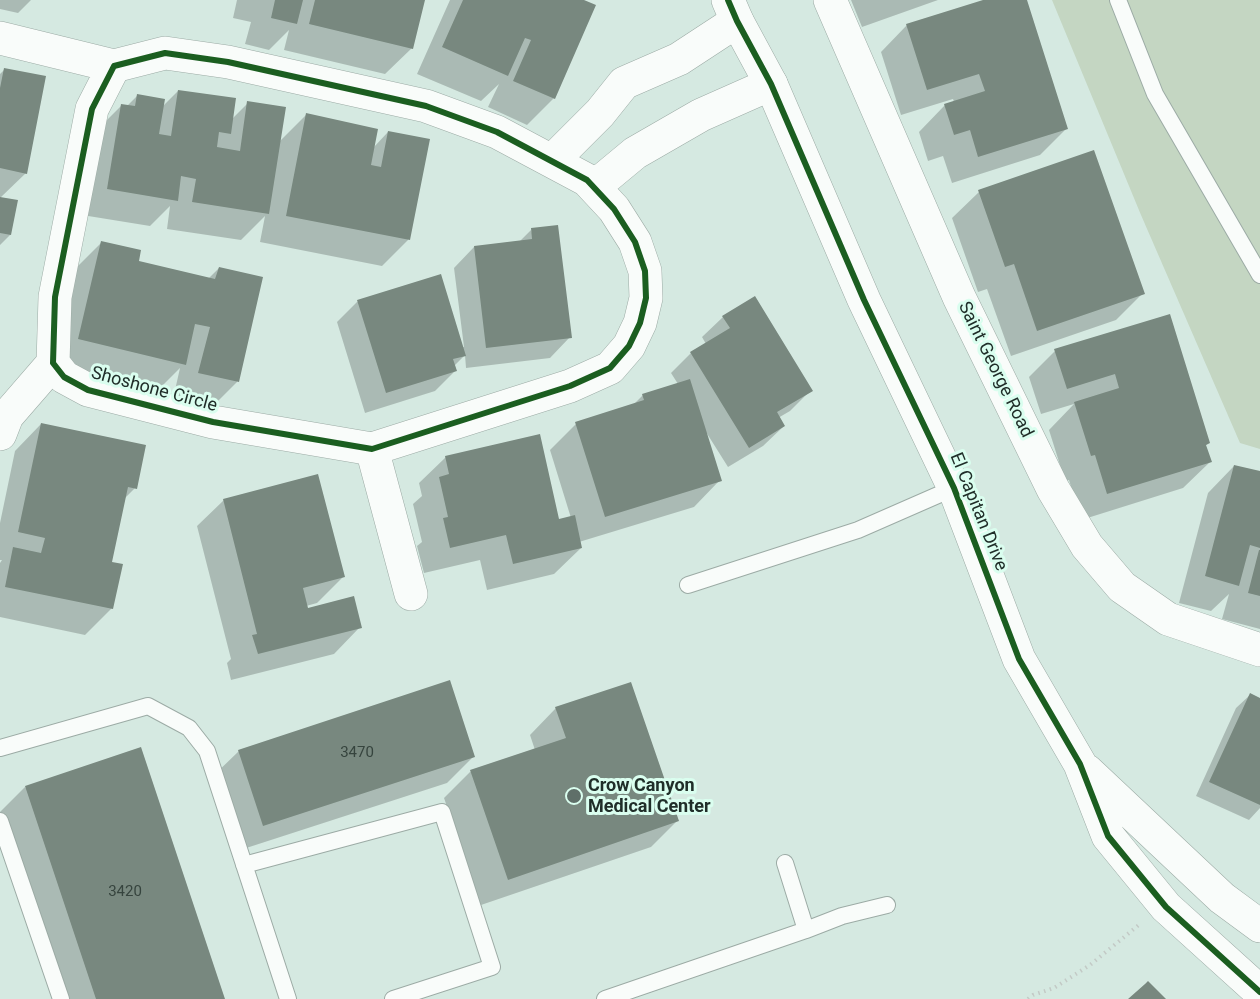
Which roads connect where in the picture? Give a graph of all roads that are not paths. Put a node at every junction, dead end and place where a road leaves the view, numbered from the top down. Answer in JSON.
{"nodes":[{"id":1,"x":830,"y":0,"type":"edge"},
{"id":2,"x":1118,"y":0,"type":"edge"},
{"id":3,"x":733,"y":11,"type":"edge"},
{"id":4,"x":0,"y":38,"type":"edge"},
{"id":5,"x":114,"y":66,"type":"junction"},
{"id":6,"x":771,"y":84,"type":"junction"},
{"id":7,"x":552,"y":161,"type":"junction"},
{"id":8,"x":594,"y":187,"type":"junction"},
{"id":9,"x":1260,"y":275,"type":"edge"},
{"id":10,"x":53,"y":363,"type":"junction"},
{"id":11,"x":0,"y":434,"type":"edge"},
{"id":12,"x":372,"y":449,"type":"junction"},
{"id":13,"x":954,"y":488,"type":"junction"},
{"id":14,"x":688,"y":585,"type":"dead end"},
{"id":15,"x":411,"y":594,"type":"dead end"},
{"id":16,"x":1260,"y":650,"type":"edge"},
{"id":17,"x":0,"y":748,"type":"edge"},
{"id":18,"x":1080,"y":764,"type":"junction"},
{"id":19,"x":0,"y":821,"type":"edge"},
{"id":20,"x":785,"y":863,"type":"dead end"},
{"id":21,"x":244,"y":865,"type":"junction"},
{"id":22,"x":887,"y":905,"type":"dead end"},
{"id":23,"x":1260,"y":926,"type":"edge"},
{"id":24,"x":806,"y":930,"type":"junction"},
{"id":25,"x":1260,"y":992,"type":"edge"},
{"id":26,"x":61,"y":999,"type":"edge"},
{"id":27,"x":288,"y":999,"type":"edge"},
{"id":28,"x":393,"y":999,"type":"edge"},
{"id":29,"x":605,"y":999,"type":"edge"}],
"edges":[{"from":1,"to":16,"type":"street","name":"Saint George Road"},
{"from":2,"to":9,"type":"lane"},
{"from":3,"to":6,"type":"street","name":"El Capitan Drive"},
{"from":3,"to":7,"type":"street"},
{"from":4,"to":5,"type":"street"},
{"from":5,"to":7,"type":"street","name":"Shoshone Circle"},
{"from":5,"to":10,"type":"street"},
{"from":6,"to":8,"type":"street"},
{"from":6,"to":13,"type":"street","name":"El Capitan Drive"},
{"from":7,"to":8,"type":"street","name":"Shoshone Circle"},
{"from":8,"to":12,"type":"street","name":"Shoshone Circle"},
{"from":10,"to":11,"type":"street"},
{"from":10,"to":12,"type":"street","name":"Shoshone Circle"},
{"from":12,"to":15,"type":"street"},
{"from":13,"to":14,"type":"lane"},
{"from":13,"to":18,"type":"street","name":"El Capitan Drive"},
{"from":17,"to":21,"type":"lane"},
{"from":18,"to":23,"type":"street","name":"El Capitan Drive"},
{"from":18,"to":25,"type":"street","name":"El Capitan Drive"},
{"from":19,"to":26,"type":"lane"},
{"from":20,"to":24,"type":"lane"},
{"from":21,"to":27,"type":"lane"},
{"from":21,"to":28,"type":"lane"},
{"from":22,"to":24,"type":"lane"},
{"from":24,"to":29,"type":"lane"}]}
